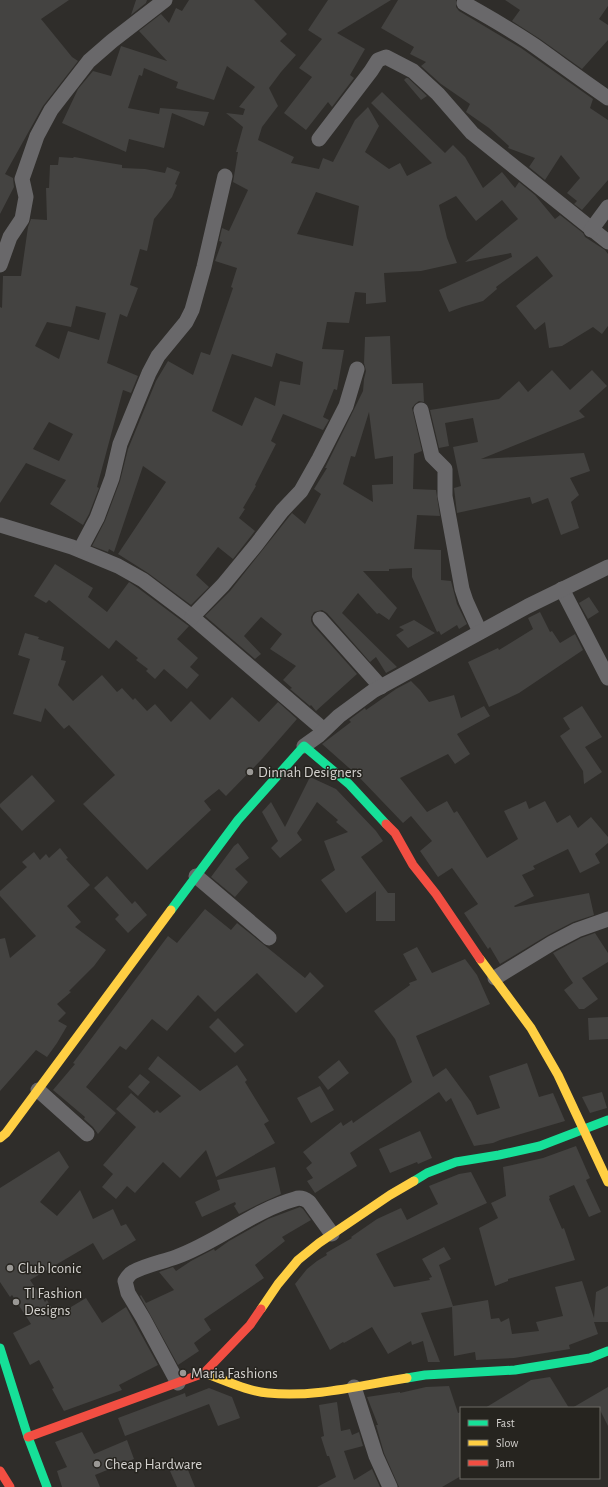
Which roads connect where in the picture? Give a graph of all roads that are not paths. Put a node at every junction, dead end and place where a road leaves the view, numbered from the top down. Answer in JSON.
{"nodes":[{"id":1,"x":165,"y":0,"type":"edge"},
{"id":2,"x":464,"y":3,"type":"dead end"},
{"id":3,"x":608,"y":98,"type":"edge"},
{"id":4,"x":319,"y":139,"type":"dead end"},
{"id":5,"x":225,"y":176,"type":"dead end"},
{"id":6,"x":608,"y":207,"type":"edge"},
{"id":7,"x":591,"y":230,"type":"junction"},
{"id":8,"x":608,"y":242,"type":"edge"},
{"id":9,"x":0,"y":265,"type":"edge"},
{"id":10,"x":357,"y":369,"type":"dead end"},
{"id":11,"x":421,"y":410,"type":"dead end"},
{"id":12,"x":0,"y":525,"type":"edge"},
{"id":13,"x":80,"y":550,"type":"junction"},
{"id":14,"x":608,"y":567,"type":"edge"},
{"id":15,"x":562,"y":589,"type":"junction"},
{"id":16,"x":192,"y":617,"type":"junction"},
{"id":17,"x":320,"y":619,"type":"dead end"},
{"id":18,"x":480,"y":632,"type":"junction"},
{"id":19,"x":608,"y":678,"type":"edge"},
{"id":20,"x":381,"y":687,"type":"junction"},
{"id":21,"x":324,"y":730,"type":"junction"},
{"id":22,"x":304,"y":746,"type":"junction"},
{"id":23,"x":196,"y":876,"type":"junction"},
{"id":24,"x":608,"y":919,"type":"edge"},
{"id":25,"x":269,"y":938,"type":"dead end"},
{"id":26,"x":495,"y":978,"type":"junction"},
{"id":27,"x":38,"y":1090,"type":"junction"},
{"id":28,"x":608,"y":1120,"type":"edge"},
{"id":29,"x":584,"y":1129,"type":"junction"},
{"id":30,"x":87,"y":1134,"type":"dead end"},
{"id":31,"x":0,"y":1138,"type":"edge"},
{"id":32,"x":608,"y":1182,"type":"edge"},
{"id":33,"x":332,"y":1234,"type":"junction"},
{"id":34,"x":0,"y":1348,"type":"edge"},
{"id":35,"x":608,"y":1351,"type":"edge"},
{"id":36,"x":204,"y":1373,"type":"junction"},
{"id":37,"x":178,"y":1383,"type":"junction"},
{"id":38,"x":354,"y":1387,"type":"junction"},
{"id":39,"x":28,"y":1437,"type":"junction"},
{"id":40,"x":0,"y":1471,"type":"edge"},
{"id":41,"x":10,"y":1487,"type":"edge"},
{"id":42,"x":47,"y":1487,"type":"edge"},
{"id":43,"x":390,"y":1487,"type":"edge"}],
"edges":[{"from":1,"to":9,"type":"street"},
{"from":2,"to":3,"type":"street"},
{"from":4,"to":7,"type":"street"},
{"from":5,"to":13,"type":"street"},
{"from":6,"to":7,"type":"street"},
{"from":7,"to":8,"type":"street"},
{"from":10,"to":16,"type":"street"},
{"from":11,"to":18,"type":"street"},
{"from":12,"to":13,"type":"street"},
{"from":13,"to":16,"type":"street"},
{"from":14,"to":15,"type":"street"},
{"from":15,"to":18,"type":"street"},
{"from":15,"to":19,"type":"street"},
{"from":16,"to":21,"type":"street"},
{"from":17,"to":20,"type":"street"},
{"from":18,"to":20,"type":"street"},
{"from":20,"to":21,"type":"street"},
{"from":21,"to":22,"type":"street"},
{"from":22,"to":23,"type":"street"},
{"from":22,"to":26,"type":"street"},
{"from":23,"to":25,"type":"street"},
{"from":23,"to":27,"type":"street"},
{"from":24,"to":26,"type":"street"},
{"from":26,"to":29,"type":"street"},
{"from":27,"to":30,"type":"street"},
{"from":27,"to":31,"type":"street"},
{"from":28,"to":29,"type":"street"},
{"from":29,"to":32,"type":"street"},
{"from":29,"to":33,"type":"street"},
{"from":33,"to":36,"type":"street"},
{"from":33,"to":37,"type":"street"},
{"from":34,"to":39,"type":"street"},
{"from":35,"to":38,"type":"street"},
{"from":36,"to":37,"type":"street"},
{"from":36,"to":38,"type":"street"},
{"from":37,"to":39,"type":"street"},
{"from":38,"to":43,"type":"street"},
{"from":39,"to":42,"type":"street"},
{"from":40,"to":41,"type":"street"}]}
